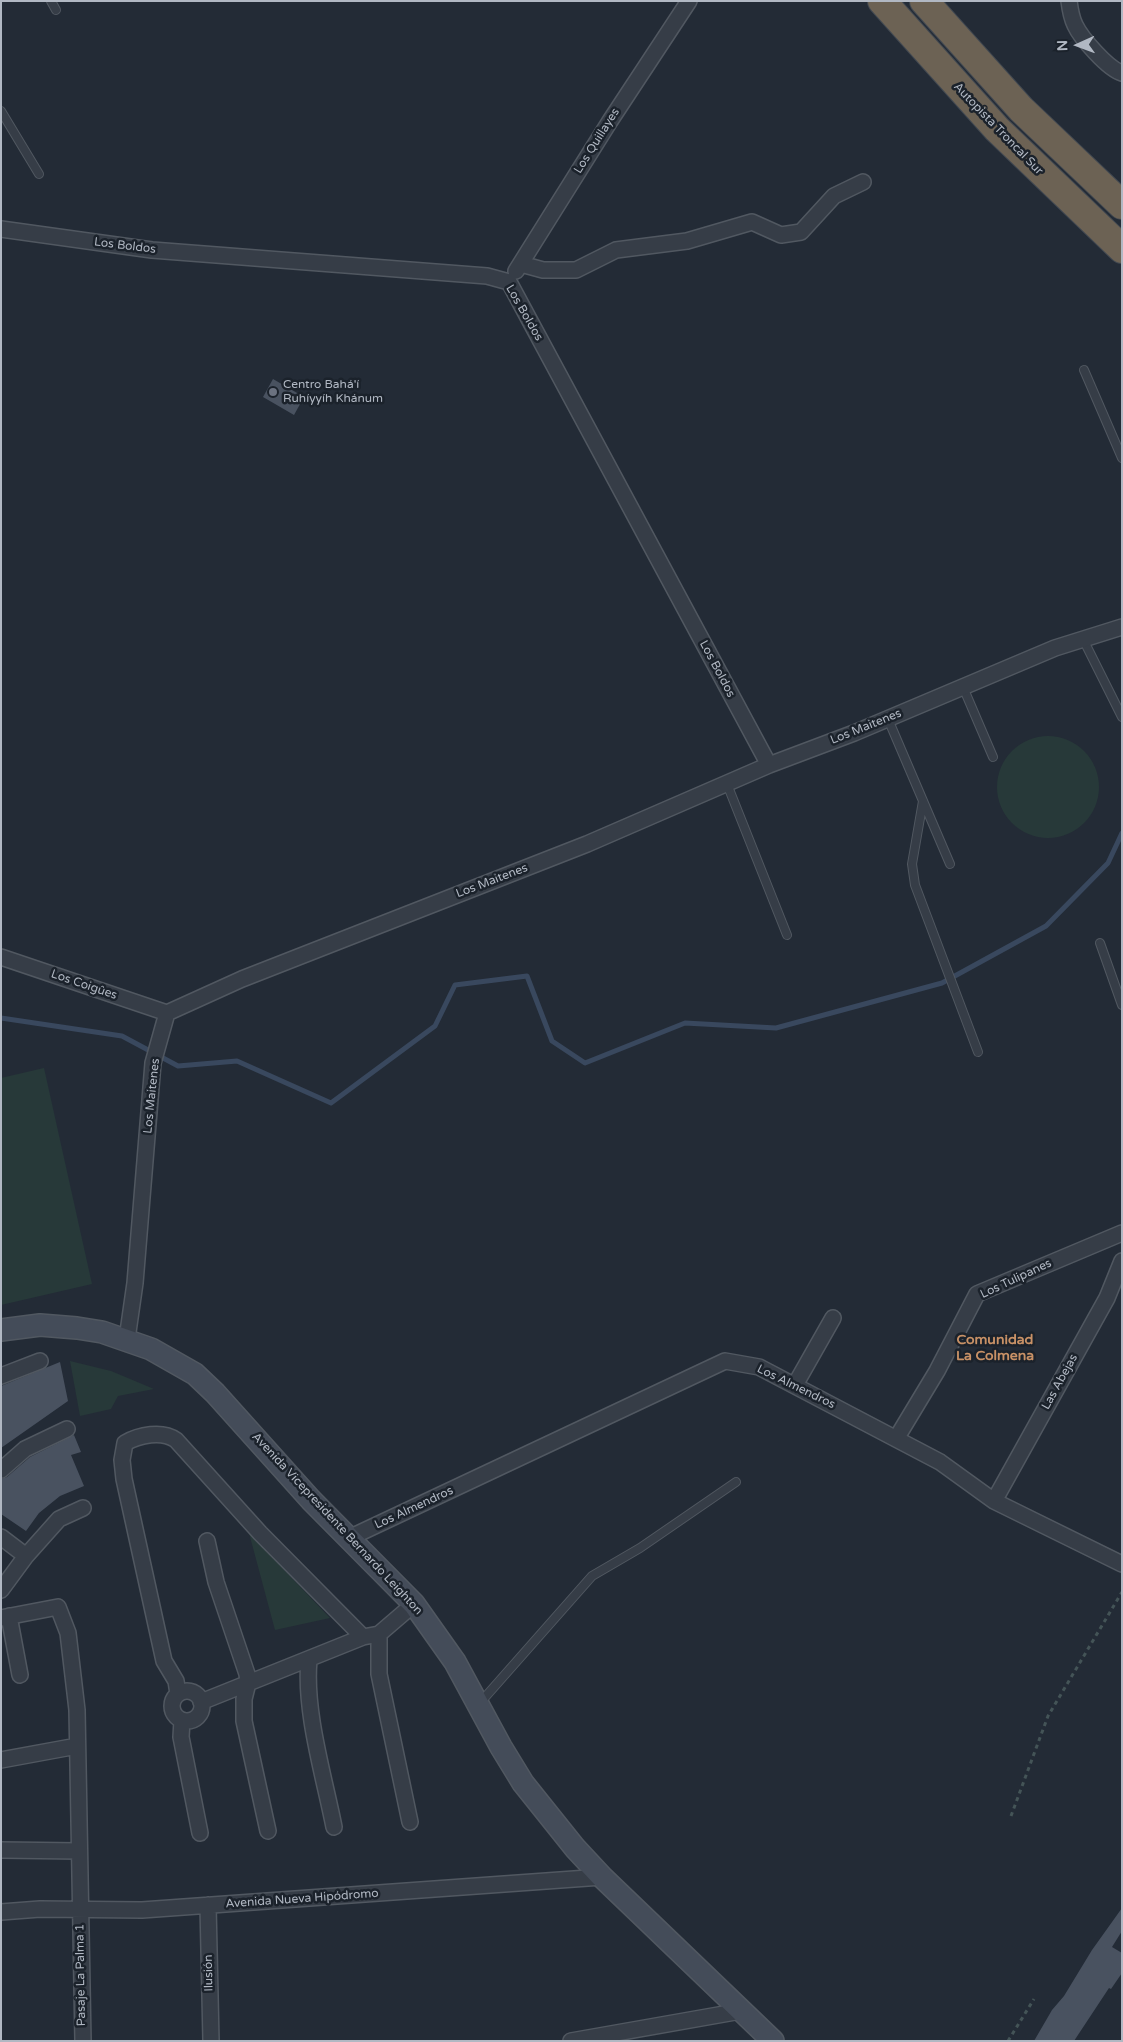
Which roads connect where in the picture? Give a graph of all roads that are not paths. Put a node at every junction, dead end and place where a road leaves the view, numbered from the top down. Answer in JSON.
{"nodes":[{"id":1,"x":51,"y":1,"type":"edge"},
{"id":2,"x":689,"y":1,"type":"edge"},
{"id":3,"x":882,"y":1,"type":"edge"},
{"id":4,"x":924,"y":1,"type":"edge"},
{"id":5,"x":1069,"y":1,"type":"edge"},
{"id":6,"x":56,"y":10,"type":"dead end"},
{"id":7,"x":1122,"y":73,"type":"edge"},
{"id":8,"x":1,"y":111,"type":"edge"},
{"id":9,"x":39,"y":174,"type":"dead end"},
{"id":10,"x":863,"y":182,"type":"dead end"},
{"id":11,"x":1122,"y":204,"type":"edge"},
{"id":12,"x":1,"y":229,"type":"edge"},
{"id":13,"x":1122,"y":250,"type":"edge"},
{"id":14,"x":521,"y":264,"type":"junction"},
{"id":15,"x":509,"y":282,"type":"junction"},
{"id":16,"x":1084,"y":370,"type":"dead end"},
{"id":17,"x":1122,"y":458,"type":"edge"},
{"id":18,"x":1122,"y":627,"type":"edge"},
{"id":19,"x":1083,"y":639,"type":"junction"},
{"id":20,"x":963,"y":687,"type":"junction"},
{"id":21,"x":1122,"y":717,"type":"edge"},
{"id":22,"x":888,"y":719,"type":"junction"},
{"id":23,"x":993,"y":757,"type":"dead end"},
{"id":24,"x":769,"y":765,"type":"junction"},
{"id":25,"x":727,"y":784,"type":"junction"},
{"id":26,"x":923,"y":801,"type":"junction"},
{"id":27,"x":950,"y":864,"type":"dead end"},
{"id":28,"x":787,"y":935,"type":"dead end"},
{"id":29,"x":1100,"y":943,"type":"dead end"},
{"id":30,"x":1,"y":957,"type":"edge"},
{"id":31,"x":1122,"y":1004,"type":"edge"},
{"id":32,"x":167,"y":1013,"type":"junction"},
{"id":33,"x":978,"y":1052,"type":"dead end"},
{"id":34,"x":1122,"y":1233,"type":"edge"},
{"id":35,"x":1122,"y":1261,"type":"edge"},
{"id":36,"x":833,"y":1318,"type":"dead end"},
{"id":37,"x":1,"y":1330,"type":"edge"},
{"id":38,"x":127,"y":1340,"type":"junction"},
{"id":39,"x":40,"y":1361,"type":"dead end"},
{"id":40,"x":1,"y":1376,"type":"edge"},
{"id":41,"x":795,"y":1386,"type":"junction"},
{"id":42,"x":67,"y":1429,"type":"dead end"},
{"id":43,"x":896,"y":1438,"type":"junction"},
{"id":44,"x":1,"y":1470,"type":"edge"},
{"id":45,"x":736,"y":1482,"type":"dead end"},
{"id":46,"x":994,"y":1501,"type":"junction"},
{"id":47,"x":83,"y":1508,"type":"dead end"},
{"id":48,"x":1,"y":1537,"type":"edge"},
{"id":49,"x":349,"y":1538,"type":"junction"},
{"id":50,"x":207,"y":1541,"type":"dead end"},
{"id":51,"x":26,"y":1556,"type":"junction"},
{"id":52,"x":1122,"y":1564,"type":"edge"},
{"id":53,"x":1,"y":1590,"type":"edge"},
{"id":54,"x":414,"y":1604,"type":"junction"},
{"id":55,"x":5,"y":1617,"type":"edge"},
{"id":56,"x":380,"y":1634,"type":"junction"},
{"id":57,"x":362,"y":1637,"type":"junction"},
{"id":58,"x":309,"y":1660,"type":"junction"},
{"id":59,"x":20,"y":1675,"type":"dead end"},
{"id":60,"x":248,"y":1683,"type":"junction"},
{"id":61,"x":178,"y":1694,"type":"junction"},
{"id":62,"x":201,"y":1702,"type":"junction"},
{"id":63,"x":478,"y":1705,"type":"junction"},
{"id":64,"x":182,"y":1720,"type":"junction"},
{"id":65,"x":77,"y":1746,"type":"junction"},
{"id":66,"x":1,"y":1760,"type":"edge"},
{"id":67,"x":410,"y":1822,"type":"dead end"},
{"id":68,"x":334,"y":1827,"type":"dead end"},
{"id":69,"x":268,"y":1831,"type":"dead end"},
{"id":70,"x":200,"y":1833,"type":"dead end"},
{"id":71,"x":1,"y":1850,"type":"edge"},
{"id":72,"x":78,"y":1851,"type":"junction"},
{"id":73,"x":602,"y":1878,"type":"junction"},
{"id":74,"x":208,"y":1905,"type":"junction"},
{"id":75,"x":79,"y":1909,"type":"junction"},
{"id":76,"x":1,"y":1912,"type":"edge"},
{"id":77,"x":741,"y":2010,"type":"junction"},
{"id":78,"x":765,"y":2037,"type":"edge"},
{"id":79,"x":83,"y":2041,"type":"edge"},
{"id":80,"x":210,"y":2041,"type":"edge"},
{"id":81,"x":571,"y":2041,"type":"edge"}],
"edges":[{"from":1,"to":6,"type":"lane"},
{"from":2,"to":14,"type":"street","name":"Los Quillayes"},
{"from":3,"to":13,"type":"highway","name":"Autopista Troncal Sur"},
{"from":4,"to":11,"type":"highway"},
{"from":5,"to":7,"type":"street"},
{"from":8,"to":9,"type":"lane"},
{"from":10,"to":14,"type":"street"},
{"from":12,"to":15,"type":"street","name":"Los Boldos"},
{"from":14,"to":15,"type":"street","name":"Los Quillayes"},
{"from":15,"to":24,"type":"street","name":"Los Boldos"},
{"from":16,"to":17,"type":"lane"},
{"from":18,"to":19,"type":"street","name":"Los Maitenes"},
{"from":19,"to":20,"type":"street","name":"Los Maitenes"},
{"from":19,"to":21,"type":"lane"},
{"from":20,"to":22,"type":"street","name":"Los Maitenes"},
{"from":20,"to":23,"type":"lane"},
{"from":22,"to":24,"type":"street","name":"Los Maitenes"},
{"from":22,"to":26,"type":"lane"},
{"from":24,"to":25,"type":"street","name":"Los Maitenes"},
{"from":25,"to":28,"type":"lane"},
{"from":25,"to":32,"type":"street","name":"Los Maitenes"},
{"from":26,"to":27,"type":"lane"},
{"from":26,"to":33,"type":"lane"},
{"from":29,"to":31,"type":"lane"},
{"from":30,"to":32,"type":"street","name":"Los Coigûes"},
{"from":32,"to":38,"type":"street","name":"Los Maitenes"},
{"from":34,"to":43,"type":"street","name":"Los Tulipanes"},
{"from":35,"to":46,"type":"street","name":"Las Abejas"},
{"from":36,"to":41,"type":"street"},
{"from":37,"to":38,"type":"main road","name":"Avenida Vicepresidente Bernardo Leighton"},
{"from":38,"to":49,"type":"main road","name":"Avenida Vicepresidente Bernardo Leighton"},
{"from":39,"to":40,"type":"street"},
{"from":41,"to":43,"type":"street","name":"Los Almendros"},
{"from":41,"to":49,"type":"street","name":"Los Almendros"},
{"from":42,"to":44,"type":"street"},
{"from":43,"to":46,"type":"street","name":"Los Almendros"},
{"from":45,"to":63,"type":"lane"},
{"from":46,"to":52,"type":"street","name":"Los Almendros"},
{"from":47,"to":51,"type":"street"},
{"from":48,"to":51,"type":"street"},
{"from":49,"to":54,"type":"main road","name":"Avenida Vicepresidente Bernardo Leighton"},
{"from":50,"to":60,"type":"street"},
{"from":51,"to":53,"type":"street"},
{"from":54,"to":56,"type":"street"},
{"from":54,"to":63,"type":"main road","name":"Avenida Vicepresidente Bernardo Leighton"},
{"from":55,"to":59,"type":"street"},
{"from":55,"to":65,"type":"street","name":"Pasaje La Palma 1"},
{"from":56,"to":57,"type":"street"},
{"from":56,"to":67,"type":"street"},
{"from":57,"to":58,"type":"street"},
{"from":57,"to":61,"type":"street"},
{"from":58,"to":60,"type":"street"},
{"from":58,"to":68,"type":"street"},
{"from":60,"to":62,"type":"street"},
{"from":60,"to":69,"type":"street"},
{"from":61,"to":62,"type":"street"},
{"from":61,"to":64,"type":"street"},
{"from":62,"to":64,"type":"street"},
{"from":63,"to":73,"type":"main road","name":"Avenida Vicepresidente Bernardo Leighton"},
{"from":64,"to":70,"type":"street"},
{"from":65,"to":66,"type":"street"},
{"from":65,"to":72,"type":"street","name":"Pasaje La Palma 1"},
{"from":71,"to":72,"type":"street"},
{"from":72,"to":75,"type":"street","name":"Pasaje La Palma 1"},
{"from":73,"to":74,"type":"street","name":"Avenida Nueva Hipódromo"},
{"from":73,"to":77,"type":"main road","name":"Avenida Vicepresidente Bernardo Leighton"},
{"from":74,"to":75,"type":"street","name":"Avenida Nueva Hipódromo"},
{"from":74,"to":80,"type":"street","name":"Ilusión"},
{"from":75,"to":76,"type":"street","name":"Avenida Nueva Hipódromo"},
{"from":75,"to":79,"type":"street","name":"Pasaje La Palma 1"},
{"from":77,"to":78,"type":"main road","name":"Avenida Vicepresidente Bernardo Leighton"},
{"from":77,"to":81,"type":"street"}]}
